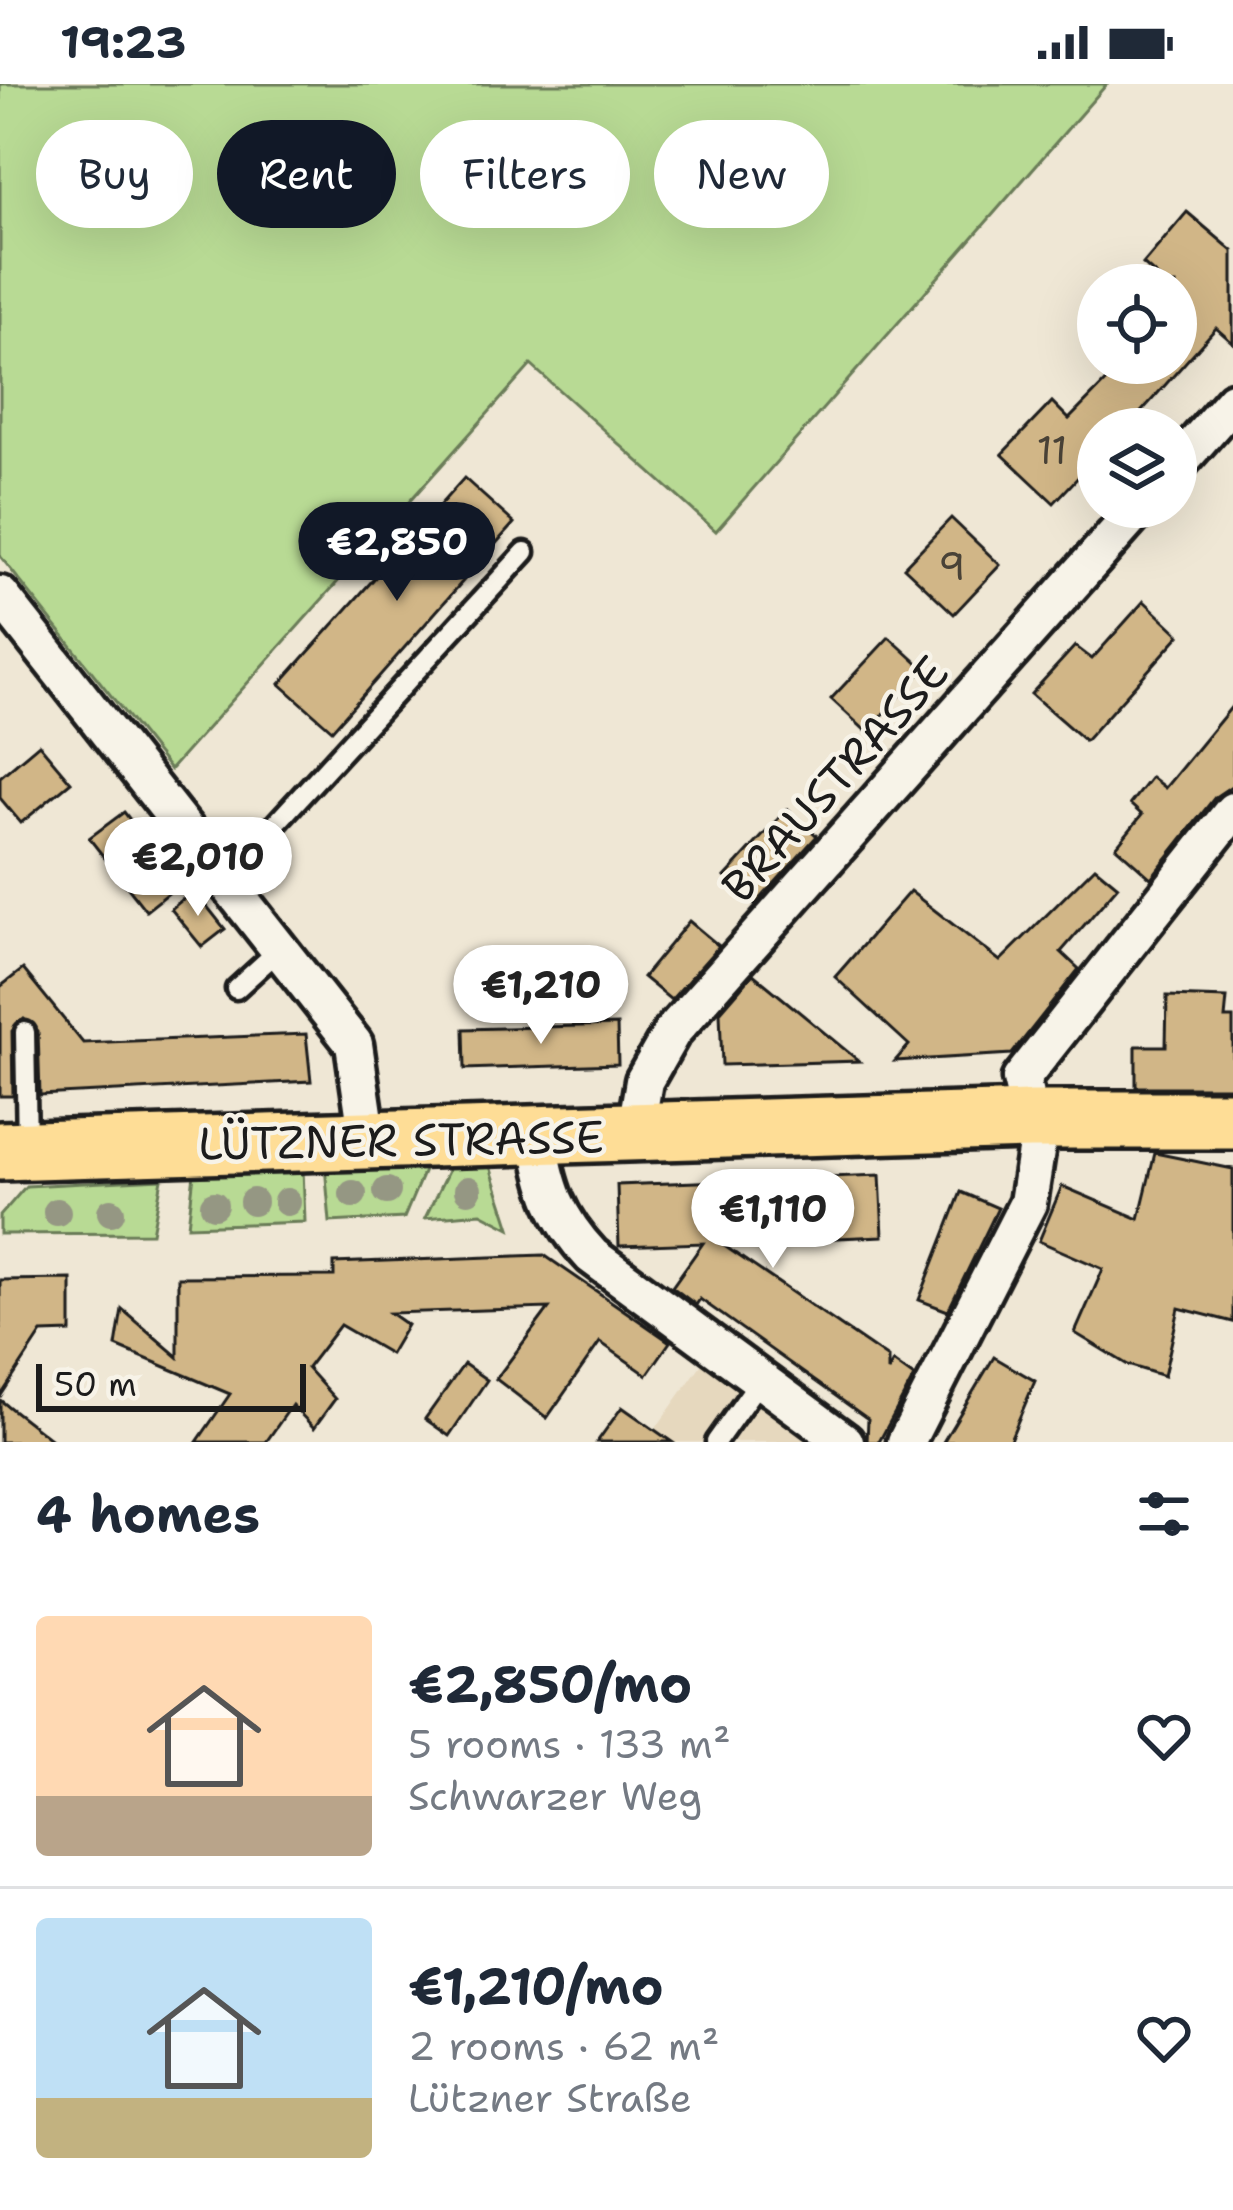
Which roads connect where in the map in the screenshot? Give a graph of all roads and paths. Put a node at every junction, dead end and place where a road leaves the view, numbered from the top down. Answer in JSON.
{"nodes":[{"id":1,"x":1233,"y":401,"type":"edge"},
{"id":2,"x":1197,"y":442,"type":"edge"},
{"id":3,"x":1121,"y":528,"type":"edge"},
{"id":4,"x":525,"y":552,"type":"dead end"},
{"id":5,"x":0,"y":595,"type":"edge"},
{"id":6,"x":1233,"y":812,"type":"edge"},
{"id":7,"x":191,"y":841,"type":"junction"},
{"id":8,"x":162,"y":876,"type":"dead end"},
{"id":9,"x":224,"y":880,"type":"junction"},
{"id":10,"x":280,"y":949,"type":"junction"},
{"id":11,"x":236,"y":989,"type":"dead end"},
{"id":12,"x":25,"y":1032,"type":"dead end"},
{"id":13,"x":1029,"y":1120,"type":"junction"},
{"id":14,"x":1233,"y":1120,"type":"edge"},
{"id":15,"x":635,"y":1134,"type":"junction"},
{"id":16,"x":538,"y":1136,"type":"junction"},
{"id":17,"x":368,"y":1142,"type":"junction"},
{"id":18,"x":14,"y":1151,"type":"edge"},
{"id":19,"x":760,"y":1380,"type":"junction"},
{"id":20,"x":837,"y":1440,"type":"edge"},
{"id":21,"x":716,"y":1442,"type":"edge"},
{"id":22,"x":906,"y":1442,"type":"edge"}],
"edges":[{"from":1,"to":2,"type":"street"},
{"from":3,"to":15,"type":"street","name":"BRAUSTRASSE"},
{"from":4,"to":9,"type":"lane"},
{"from":5,"to":7,"type":"street"},
{"from":6,"to":13,"type":"street"},
{"from":7,"to":8,"type":"lane"},
{"from":7,"to":9,"type":"street"},
{"from":9,"to":10,"type":"street"},
{"from":10,"to":11,"type":"lane"},
{"from":10,"to":17,"type":"street"},
{"from":12,"to":18,"type":"lane"},
{"from":13,"to":14,"type":"main road","name":"LÜTZNER STRASSE"},
{"from":13,"to":15,"type":"main road","name":"LÜTZNER STRASSE"},
{"from":13,"to":22,"type":"street"},
{"from":15,"to":16,"type":"main road","name":"LÜTZNER STRASSE"},
{"from":16,"to":17,"type":"main road","name":"LÜTZNER STRASSE"},
{"from":16,"to":19,"type":"street"},
{"from":17,"to":18,"type":"main road","name":"LÜTZNER STRASSE"},
{"from":19,"to":20,"type":"street"},
{"from":19,"to":21,"type":"lane"}]}
